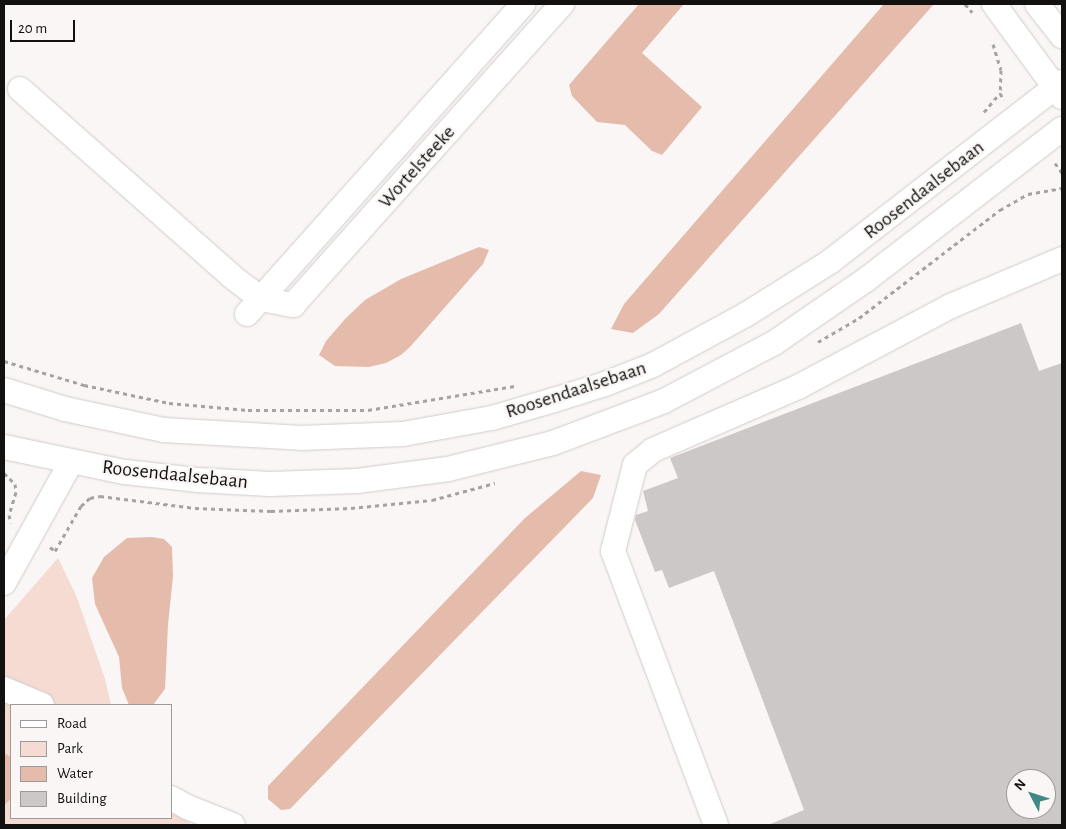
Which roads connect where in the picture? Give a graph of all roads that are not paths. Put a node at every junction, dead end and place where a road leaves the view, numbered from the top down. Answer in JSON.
{"nodes":[{"id":1,"x":523,"y":4,"type":"edge"},
{"id":2,"x":562,"y":4,"type":"edge"},
{"id":3,"x":1037,"y":4,"type":"edge"},
{"id":4,"x":984,"y":10,"type":"edge"},
{"id":5,"x":1062,"y":36,"type":"edge"},
{"id":6,"x":20,"y":89,"type":"dead end"},
{"id":7,"x":1060,"y":89,"type":"edge"},
{"id":8,"x":1062,"y":129,"type":"edge"},
{"id":9,"x":1062,"y":259,"type":"edge"},
{"id":10,"x":254,"y":306,"type":"junction"},
{"id":11,"x":4,"y":390,"type":"edge"},
{"id":12,"x":4,"y":447,"type":"edge"},
{"id":13,"x":70,"y":462,"type":"junction"},
{"id":14,"x":4,"y":582,"type":"edge"},
{"id":15,"x":4,"y":688,"type":"edge"},
{"id":16,"x":40,"y":704,"type":"edge"},
{"id":17,"x":172,"y":799,"type":"edge"},
{"id":18,"x":708,"y":821,"type":"edge"},
{"id":19,"x":233,"y":825,"type":"edge"}],
"edges":[{"from":1,"to":10,"type":"street","name":"Wortelsteeke"},
{"from":2,"to":10,"type":"street","name":"Wortelsteeke"},
{"from":3,"to":5,"type":"street"},
{"from":4,"to":7,"type":"street"},
{"from":6,"to":10,"type":"street"},
{"from":7,"to":11,"type":"street","name":"Roosendaalsebaan"},
{"from":8,"to":13,"type":"street","name":"Roosendaalsebaan"},
{"from":9,"to":18,"type":"street"},
{"from":12,"to":13,"type":"street","name":"Roosendaalsebaan"},
{"from":13,"to":14,"type":"street"},
{"from":15,"to":16,"type":"street"},
{"from":17,"to":19,"type":"street"}]}
